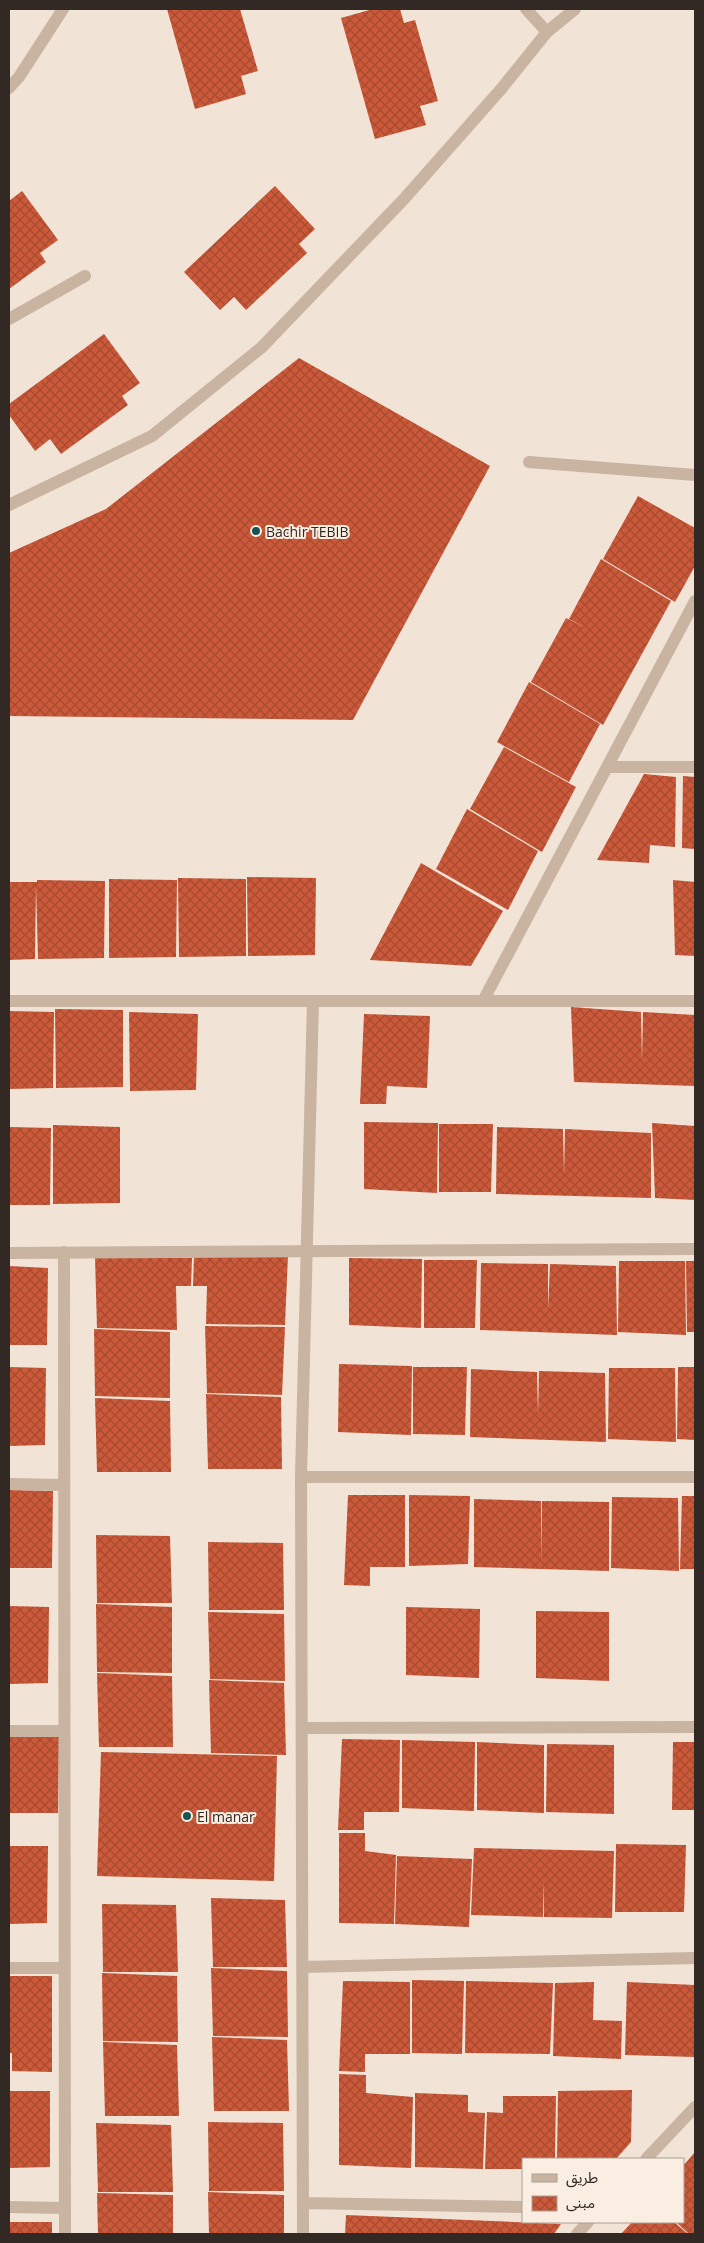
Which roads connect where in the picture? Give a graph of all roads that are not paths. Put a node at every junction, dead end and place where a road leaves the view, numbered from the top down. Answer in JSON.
{"nodes":[{"id":1,"x":63,"y":9,"type":"edge"},
{"id":2,"x":526,"y":9,"type":"edge"},
{"id":3,"x":575,"y":9,"type":"edge"},
{"id":4,"x":547,"y":32,"type":"junction"},
{"id":5,"x":9,"y":88,"type":"edge"},
{"id":6,"x":85,"y":276,"type":"dead end"},
{"id":7,"x":9,"y":319,"type":"edge"},
{"id":8,"x":529,"y":462,"type":"dead end"},
{"id":9,"x":695,"y":475,"type":"edge"},
{"id":10,"x":9,"y":505,"type":"edge"},
{"id":11,"x":695,"y":602,"type":"edge"},
{"id":12,"x":607,"y":767,"type":"junction"},
{"id":13,"x":695,"y":767,"type":"edge"},
{"id":14,"x":9,"y":1001,"type":"edge"},
{"id":15,"x":313,"y":1001,"type":"junction"},
{"id":16,"x":483,"y":1001,"type":"junction"},
{"id":17,"x":695,"y":1001,"type":"edge"},
{"id":18,"x":695,"y":1249,"type":"edge"},
{"id":19,"x":307,"y":1251,"type":"junction"},
{"id":20,"x":9,"y":1252,"type":"edge"},
{"id":21,"x":64,"y":1252,"type":"junction"},
{"id":22,"x":302,"y":1477,"type":"junction"},
{"id":23,"x":695,"y":1477,"type":"edge"},
{"id":24,"x":9,"y":1484,"type":"edge"},
{"id":25,"x":64,"y":1485,"type":"junction"},
{"id":26,"x":695,"y":1727,"type":"edge"},
{"id":27,"x":302,"y":1728,"type":"junction"},
{"id":28,"x":9,"y":1731,"type":"edge"},
{"id":29,"x":64,"y":1731,"type":"junction"},
{"id":30,"x":695,"y":1958,"type":"edge"},
{"id":31,"x":9,"y":1968,"type":"edge"},
{"id":32,"x":65,"y":1968,"type":"junction"},
{"id":33,"x":303,"y":1968,"type":"junction"},
{"id":34,"x":695,"y":2107,"type":"edge"},
{"id":35,"x":647,"y":2158,"type":"edge"},
{"id":36,"x":303,"y":2203,"type":"junction"},
{"id":37,"x":9,"y":2207,"type":"edge"},
{"id":38,"x":522,"y":2207,"type":"edge"},
{"id":39,"x":65,"y":2208,"type":"junction"},
{"id":40,"x":587,"y":2223,"type":"edge"},
{"id":41,"x":65,"y":2234,"type":"edge"},
{"id":42,"x":303,"y":2234,"type":"edge"},
{"id":43,"x":577,"y":2234,"type":"edge"}],
"edges":[{"from":1,"to":5,"type":"street"},
{"from":2,"to":4,"type":"street"},
{"from":3,"to":4,"type":"street"},
{"from":4,"to":10,"type":"street"},
{"from":6,"to":7,"type":"street"},
{"from":8,"to":9,"type":"street"},
{"from":11,"to":12,"type":"street"},
{"from":12,"to":13,"type":"street"},
{"from":12,"to":16,"type":"street"},
{"from":14,"to":15,"type":"street"},
{"from":15,"to":16,"type":"street"},
{"from":15,"to":19,"type":"street"},
{"from":16,"to":17,"type":"street"},
{"from":18,"to":19,"type":"street"},
{"from":19,"to":21,"type":"street"},
{"from":19,"to":22,"type":"street"},
{"from":20,"to":21,"type":"street"},
{"from":21,"to":25,"type":"street"},
{"from":22,"to":23,"type":"street"},
{"from":22,"to":27,"type":"street"},
{"from":24,"to":25,"type":"street"},
{"from":25,"to":29,"type":"street"},
{"from":26,"to":27,"type":"street"},
{"from":27,"to":33,"type":"street"},
{"from":28,"to":29,"type":"street"},
{"from":29,"to":32,"type":"street"},
{"from":30,"to":33,"type":"street"},
{"from":31,"to":32,"type":"street"},
{"from":32,"to":39,"type":"street"},
{"from":33,"to":36,"type":"street"},
{"from":34,"to":35,"type":"street"},
{"from":36,"to":38,"type":"street"},
{"from":36,"to":42,"type":"street"},
{"from":37,"to":39,"type":"street"},
{"from":39,"to":41,"type":"street"},
{"from":40,"to":43,"type":"street"}]}
